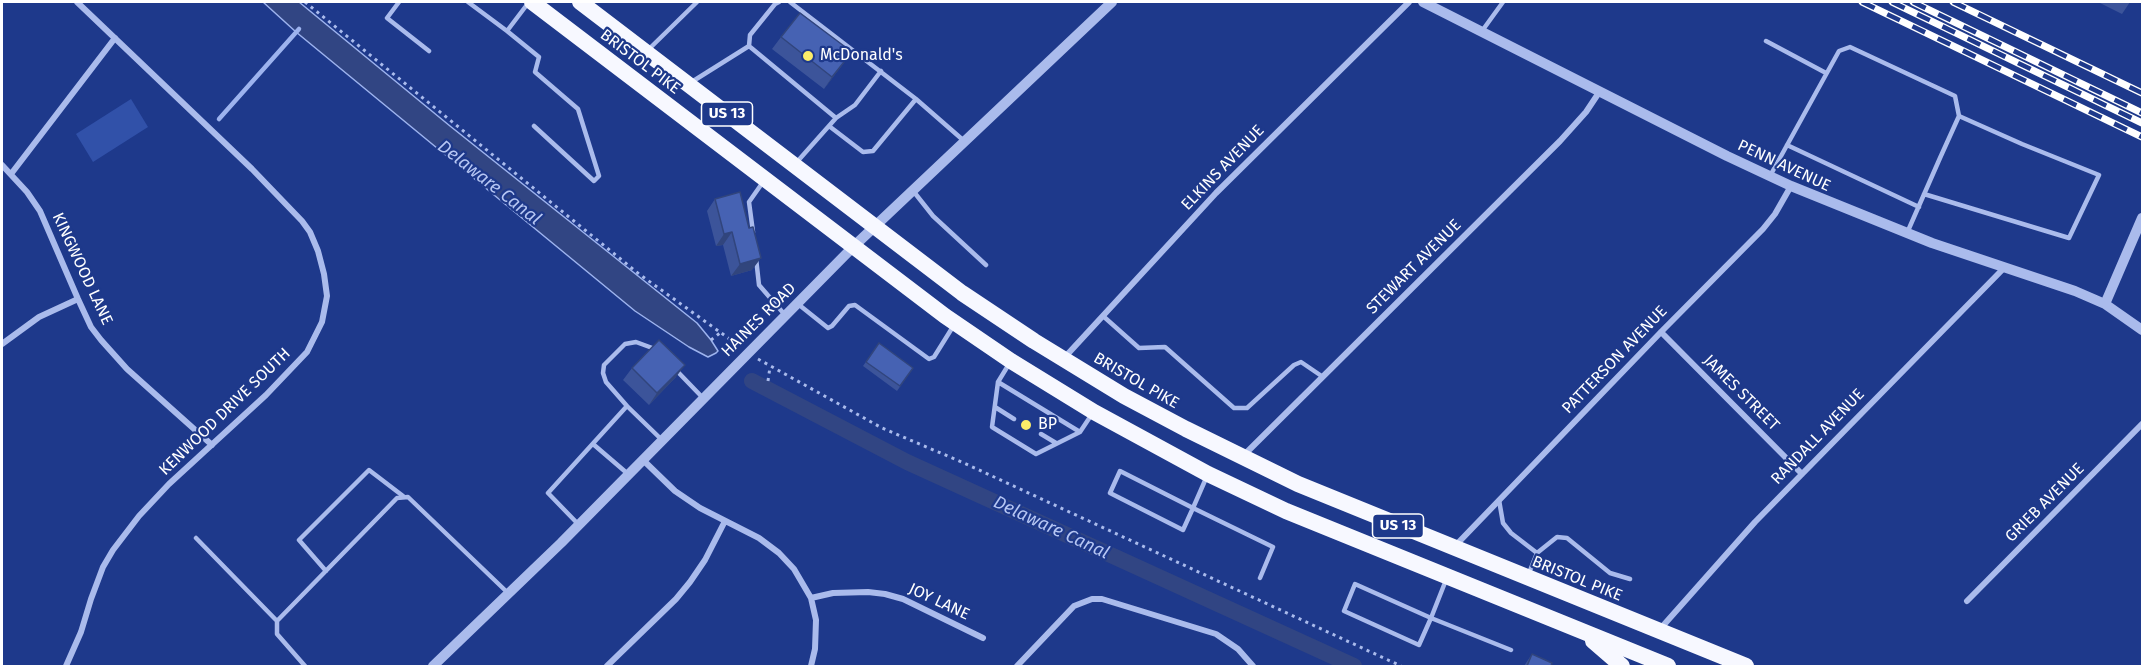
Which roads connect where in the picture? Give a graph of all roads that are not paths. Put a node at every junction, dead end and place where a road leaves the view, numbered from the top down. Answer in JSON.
{"nodes":[{"id":1,"x":77,"y":2,"type":"edge"},
{"id":2,"x":399,"y":2,"type":"edge"},
{"id":3,"x":468,"y":2,"type":"edge"},
{"id":4,"x":530,"y":2,"type":"edge"},
{"id":5,"x":580,"y":2,"type":"edge"},
{"id":6,"x":697,"y":2,"type":"edge"},
{"id":7,"x":779,"y":2,"type":"edge"},
{"id":8,"x":790,"y":2,"type":"edge"},
{"id":9,"x":1112,"y":2,"type":"edge"},
{"id":10,"x":1409,"y":2,"type":"edge"},
{"id":11,"x":1423,"y":2,"type":"edge"},
{"id":12,"x":1503,"y":2,"type":"edge"},
{"id":13,"x":507,"y":31,"type":"junction"},
{"id":14,"x":1482,"y":32,"type":"junction"},
{"id":15,"x":115,"y":38,"type":"junction"},
{"id":16,"x":1767,"y":41,"type":"dead end"},
{"id":17,"x":749,"y":46,"type":"junction"},
{"id":18,"x":429,"y":51,"type":"dead end"},
{"id":19,"x":646,"y":52,"type":"junction"},
{"id":20,"x":881,"y":71,"type":"junction"},
{"id":21,"x":1826,"y":73,"type":"junction"},
{"id":22,"x":688,"y":84,"type":"junction"},
{"id":23,"x":1600,"y":91,"type":"junction"},
{"id":24,"x":916,"y":99,"type":"junction"},
{"id":25,"x":1959,"y":116,"type":"junction"},
{"id":26,"x":836,"y":118,"type":"junction"},
{"id":27,"x":534,"y":126,"type":"dead end"},
{"id":28,"x":829,"y":126,"type":"junction"},
{"id":29,"x":963,"y":140,"type":"junction"},
{"id":30,"x":1787,"y":145,"type":"junction"},
{"id":31,"x":2,"y":165,"type":"edge"},
{"id":32,"x":794,"y":165,"type":"junction"},
{"id":33,"x":11,"y":174,"type":"junction"},
{"id":34,"x":1770,"y":176,"type":"junction"},
{"id":35,"x":765,"y":179,"type":"junction"},
{"id":36,"x":1791,"y":186,"type":"junction"},
{"id":37,"x":912,"y":190,"type":"junction"},
{"id":38,"x":1924,"y":194,"type":"junction"},
{"id":39,"x":1919,"y":207,"type":"junction"},
{"id":40,"x":2142,"y":218,"type":"edge"},
{"id":41,"x":874,"y":226,"type":"junction"},
{"id":42,"x":1907,"y":234,"type":"junction"},
{"id":43,"x":753,"y":238,"type":"edge"},
{"id":44,"x":853,"y":247,"type":"junction"},
{"id":45,"x":755,"y":249,"type":"edge"},
{"id":46,"x":986,"y":265,"type":"dead end"},
{"id":47,"x":2004,"y":268,"type":"junction"},
{"id":48,"x":78,"y":299,"type":"junction"},
{"id":49,"x":797,"y":303,"type":"junction"},
{"id":50,"x":2105,"y":304,"type":"junction"},
{"id":51,"x":785,"y":315,"type":"junction"},
{"id":52,"x":1103,"y":316,"type":"junction"},
{"id":53,"x":955,"y":323,"type":"junction"},
{"id":54,"x":2142,"y":330,"type":"edge"},
{"id":55,"x":1661,"y":332,"type":"junction"},
{"id":56,"x":2,"y":344,"type":"edge"},
{"id":57,"x":662,"y":355,"type":"edge"},
{"id":58,"x":1063,"y":359,"type":"junction"},
{"id":59,"x":1011,"y":361,"type":"junction"},
{"id":60,"x":670,"y":364,"type":"edge"},
{"id":61,"x":1323,"y":376,"type":"junction"},
{"id":62,"x":998,"y":382,"type":"junction"},
{"id":63,"x":703,"y":398,"type":"junction"},
{"id":64,"x":627,"y":406,"type":"junction"},
{"id":65,"x":995,"y":407,"type":"junction"},
{"id":66,"x":1094,"y":412,"type":"junction"},
{"id":67,"x":1014,"y":419,"type":"dead end"},
{"id":68,"x":2142,"y":424,"type":"edge"},
{"id":69,"x":1080,"y":432,"type":"junction"},
{"id":70,"x":1041,"y":434,"type":"dead end"},
{"id":71,"x":662,"y":440,"type":"junction"},
{"id":72,"x":1056,"y":443,"type":"junction"},
{"id":73,"x":593,"y":444,"type":"junction"},
{"id":74,"x":212,"y":445,"type":"junction"},
{"id":75,"x":1241,"y":458,"type":"junction"},
{"id":76,"x":642,"y":459,"type":"junction"},
{"id":77,"x":628,"y":474,"type":"junction"},
{"id":78,"x":1208,"y":474,"type":"junction"},
{"id":79,"x":1802,"y":474,"type":"junction"},
{"id":80,"x":403,"y":496,"type":"junction"},
{"id":81,"x":1499,"y":500,"type":"junction"},
{"id":82,"x":1193,"y":508,"type":"junction"},
{"id":83,"x":725,"y":521,"type":"junction"},
{"id":84,"x":579,"y":525,"type":"junction"},
{"id":85,"x":196,"y":538,"type":"dead end"},
{"id":86,"x":1453,"y":548,"type":"junction"},
{"id":87,"x":1537,"y":553,"type":"junction"},
{"id":88,"x":326,"y":571,"type":"junction"},
{"id":89,"x":1448,"y":577,"type":"junction"},
{"id":90,"x":1260,"y":578,"type":"dead end"},
{"id":91,"x":1527,"y":578,"type":"junction"},
{"id":92,"x":1629,"y":579,"type":"dead end"},
{"id":93,"x":509,"y":594,"type":"junction"},
{"id":94,"x":811,"y":598,"type":"junction"},
{"id":95,"x":1967,"y":601,"type":"dead end"},
{"id":96,"x":1431,"y":618,"type":"junction"},
{"id":97,"x":277,"y":621,"type":"junction"},
{"id":98,"x":1581,"y":631,"type":"junction"},
{"id":99,"x":1658,"y":631,"type":"junction"},
{"id":100,"x":983,"y":638,"type":"dead end"},
{"id":101,"x":1511,"y":650,"type":"dead end"},
{"id":102,"x":66,"y":666,"type":"edge"},
{"id":103,"x":305,"y":666,"type":"edge"},
{"id":104,"x":433,"y":666,"type":"edge"},
{"id":105,"x":607,"y":666,"type":"edge"},
{"id":106,"x":811,"y":666,"type":"edge"},
{"id":107,"x":1017,"y":666,"type":"edge"},
{"id":108,"x":1253,"y":666,"type":"edge"},
{"id":109,"x":1622,"y":666,"type":"edge"},
{"id":110,"x":1668,"y":666,"type":"edge"},
{"id":111,"x":1746,"y":666,"type":"edge"}],
"edges":[{"from":1,"to":15,"type":"street","name":"KENWOOD DRIVE SOUTH"},
{"from":2,"to":18,"type":"lane"},
{"from":3,"to":13,"type":"lane"},
{"from":4,"to":13,"type":"lane"},
{"from":4,"to":35,"type":"highway","name":"BRISTOL PIKE","number":"US 13"},
{"from":5,"to":19,"type":"highway","name":"BRISTOL PIKE","number":"US 13"},
{"from":6,"to":19,"type":"lane"},
{"from":7,"to":17,"type":"lane"},
{"from":8,"to":20,"type":"lane"},
{"from":9,"to":29,"type":"street","name":"HAINES ROAD"},
{"from":10,"to":52,"type":"street","name":"ELKINS AVENUE"},
{"from":11,"to":14,"type":"street","name":"PENN AVENUE"},
{"from":12,"to":14,"type":"lane"},
{"from":13,"to":27,"type":"lane"},
{"from":14,"to":23,"type":"street","name":"PENN AVENUE"},
{"from":15,"to":33,"type":"street"},
{"from":15,"to":74,"type":"street","name":"KENWOOD DRIVE SOUTH"},
{"from":16,"to":21,"type":"lane"},
{"from":17,"to":22,"type":"lane"},
{"from":17,"to":26,"type":"lane"},
{"from":19,"to":22,"type":"highway","name":"BRISTOL PIKE","number":"US 13"},
{"from":20,"to":24,"type":"lane"},
{"from":20,"to":26,"type":"lane"},
{"from":21,"to":25,"type":"lane"},
{"from":21,"to":30,"type":"lane"},
{"from":22,"to":32,"type":"highway","name":"BRISTOL PIKE","number":"US 13"},
{"from":23,"to":34,"type":"street","name":"PENN AVENUE"},
{"from":23,"to":61,"type":"street","name":"STEWART AVENUE"},
{"from":24,"to":28,"type":"lane"},
{"from":24,"to":29,"type":"lane"},
{"from":25,"to":38,"type":"lane"},
{"from":25,"to":38,"type":"lane"},
{"from":26,"to":28,"type":"lane"},
{"from":28,"to":32,"type":"lane"},
{"from":29,"to":37,"type":"street","name":"HAINES ROAD"},
{"from":30,"to":34,"type":"lane"},
{"from":30,"to":39,"type":"lane"},
{"from":31,"to":33,"type":"street","name":"KINGWOOD LANE"},
{"from":32,"to":41,"type":"highway","name":"BRISTOL PIKE","number":"US 13"},
{"from":33,"to":48,"type":"street","name":"KINGWOOD LANE"},
{"from":34,"to":36,"type":"street","name":"PENN AVENUE"},
{"from":35,"to":43,"type":"lane"},
{"from":35,"to":44,"type":"highway","name":"BRISTOL PIKE","number":"US 13"},
{"from":36,"to":42,"type":"street","name":"PENN AVENUE"},
{"from":36,"to":55,"type":"street","name":"PATTERSON AVENUE"},
{"from":37,"to":41,"type":"street","name":"HAINES ROAD"},
{"from":37,"to":46,"type":"lane"},
{"from":38,"to":39,"type":"lane"},
{"from":39,"to":42,"type":"lane"},
{"from":40,"to":50,"type":"street"},
{"from":41,"to":44,"type":"street","name":"HAINES ROAD"},
{"from":41,"to":58,"type":"highway","name":"BRISTOL PIKE","number":"US 13"},
{"from":42,"to":47,"type":"street","name":"PENN AVENUE"},
{"from":44,"to":49,"type":"street","name":"HAINES ROAD"},
{"from":44,"to":53,"type":"highway","name":"BRISTOL PIKE","number":"US 13"},
{"from":45,"to":51,"type":"lane"},
{"from":47,"to":50,"type":"street","name":"PENN AVENUE"},
{"from":47,"to":79,"type":"street","name":"RANDALL AVENUE"},
{"from":48,"to":56,"type":"street"},
{"from":48,"to":74,"type":"street","name":"KINGWOOD LANE"},
{"from":49,"to":51,"type":"street","name":"HAINES ROAD"},
{"from":49,"to":53,"type":"lane"},
{"from":50,"to":54,"type":"street","name":"PENN AVENUE"},
{"from":51,"to":63,"type":"street","name":"HAINES ROAD"},
{"from":52,"to":58,"type":"street","name":"ELKINS AVENUE"},
{"from":52,"to":61,"type":"lane"},
{"from":53,"to":59,"type":"highway","name":"BRISTOL PIKE","number":"US 13"},
{"from":55,"to":79,"type":"street","name":"JAMES STREET"},
{"from":55,"to":81,"type":"street","name":"PATTERSON AVENUE"},
{"from":57,"to":64,"type":"lane"},
{"from":58,"to":75,"type":"highway","name":"BRISTOL PIKE","number":"US 13"},
{"from":59,"to":62,"type":"lane"},
{"from":59,"to":66,"type":"highway","name":"BRISTOL PIKE","number":"US 13"},
{"from":60,"to":63,"type":"lane"},
{"from":61,"to":75,"type":"street","name":"STEWART AVENUE"},
{"from":62,"to":65,"type":"lane"},
{"from":62,"to":69,"type":"lane"},
{"from":63,"to":71,"type":"street","name":"HAINES ROAD"},
{"from":64,"to":71,"type":"lane"},
{"from":64,"to":73,"type":"lane"},
{"from":65,"to":67,"type":"lane"},
{"from":65,"to":72,"type":"lane"},
{"from":66,"to":69,"type":"lane"},
{"from":66,"to":78,"type":"highway","name":"BRISTOL PIKE","number":"US 13"},
{"from":68,"to":95,"type":"street","name":"GRIEB AVENUE"},
{"from":69,"to":72,"type":"lane"},
{"from":70,"to":72,"type":"lane"},
{"from":71,"to":76,"type":"street","name":"HAINES ROAD"},
{"from":73,"to":77,"type":"lane"},
{"from":73,"to":84,"type":"lane"},
{"from":74,"to":102,"type":"street","name":"KENWOOD DRIVE SOUTH"},
{"from":75,"to":86,"type":"highway","name":"BRISTOL PIKE","number":"US 13"},
{"from":76,"to":77,"type":"street","name":"HAINES ROAD"},
{"from":76,"to":83,"type":"street"},
{"from":77,"to":84,"type":"street","name":"HAINES ROAD"},
{"from":78,"to":82,"type":"lane"},
{"from":78,"to":89,"type":"highway","name":"BRISTOL PIKE","number":"US 13"},
{"from":79,"to":99,"type":"street","name":"RANDALL AVENUE"},
{"from":80,"to":88,"type":"lane"},
{"from":80,"to":88,"type":"lane"},
{"from":80,"to":93,"type":"lane"},
{"from":81,"to":86,"type":"street","name":"PATTERSON AVENUE"},
{"from":81,"to":87,"type":"lane"},
{"from":82,"to":82,"type":"lane"},
{"from":82,"to":90,"type":"lane"},
{"from":83,"to":94,"type":"street"},
{"from":83,"to":105,"type":"street"},
{"from":84,"to":93,"type":"street","name":"HAINES ROAD"},
{"from":85,"to":97,"type":"lane"},
{"from":86,"to":91,"type":"highway","name":"BRISTOL PIKE","number":"US 13"},
{"from":87,"to":91,"type":"lane"},
{"from":87,"to":92,"type":"lane"},
{"from":88,"to":97,"type":"lane"},
{"from":89,"to":96,"type":"lane"},
{"from":89,"to":98,"type":"highway","name":"BRISTOL PIKE","number":"US 13"},
{"from":91,"to":99,"type":"highway","name":"BRISTOL PIKE","number":"US 13"},
{"from":93,"to":104,"type":"street","name":"HAINES ROAD"},
{"from":94,"to":100,"type":"street","name":"JOY LANE"},
{"from":94,"to":106,"type":"street"},
{"from":96,"to":96,"type":"lane"},
{"from":96,"to":101,"type":"lane"},
{"from":97,"to":103,"type":"lane"},
{"from":98,"to":109,"type":"highway"},
{"from":98,"to":110,"type":"highway","name":"BRISTOL PIKE","number":"US 13"},
{"from":99,"to":111,"type":"highway","name":"BRISTOL PIKE","number":"US 13"},
{"from":107,"to":108,"type":"street"}]}
